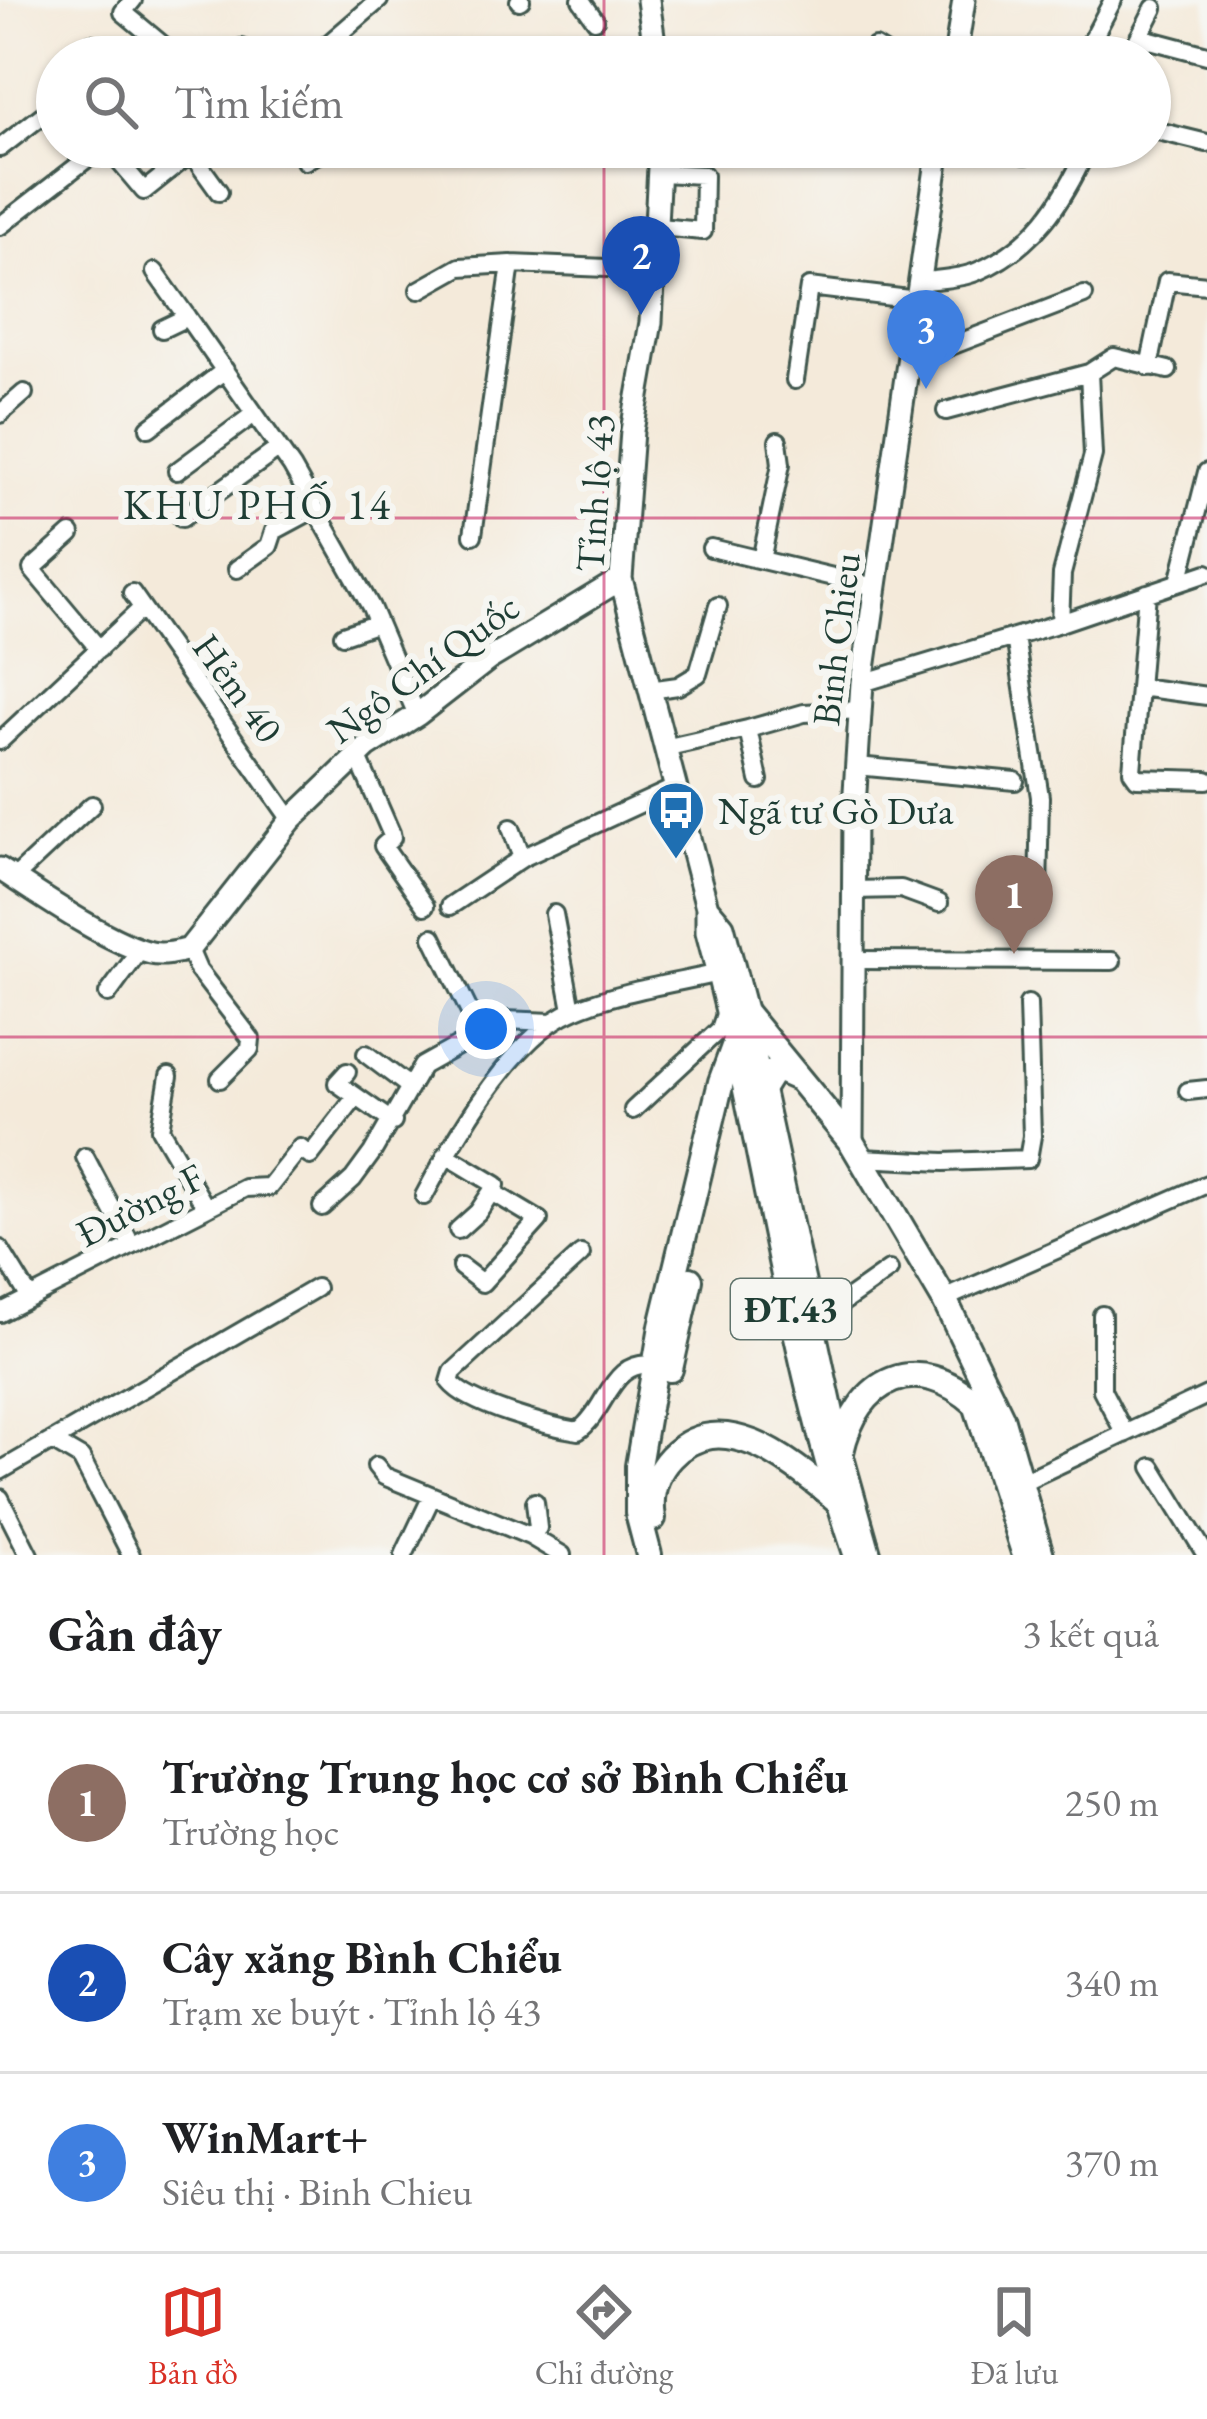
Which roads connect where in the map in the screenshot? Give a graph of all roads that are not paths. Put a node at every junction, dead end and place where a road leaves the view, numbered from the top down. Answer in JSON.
{"nodes":[{"id":1,"x":133,"y":0,"type":"edge"},
{"id":2,"x":379,"y":0,"type":"edge"},
{"id":3,"x":581,"y":0,"type":"edge"},
{"id":4,"x":964,"y":0,"type":"edge"},
{"id":5,"x":1113,"y":0,"type":"edge"},
{"id":6,"x":652,"y":3,"type":"edge"},
{"id":7,"x":1154,"y":8,"type":"dead end"},
{"id":8,"x":595,"y":20,"type":"dead end"},
{"id":9,"x":152,"y":36,"type":"edge"},
{"id":10,"x":337,"y":36,"type":"edge"},
{"id":11,"x":654,"y":36,"type":"edge"},
{"id":12,"x":958,"y":36,"type":"edge"},
{"id":13,"x":1094,"y":36,"type":"edge"},
{"id":14,"x":1140,"y":36,"type":"edge"},
{"id":15,"x":1171,"y":45,"type":"edge"},
{"id":16,"x":1207,"y":55,"type":"edge"},
{"id":17,"x":36,"y":120,"type":"edge"},
{"id":18,"x":1171,"y":134,"type":"edge"},
{"id":19,"x":1207,"y":143,"type":"edge"},
{"id":20,"x":0,"y":148,"type":"edge"},
{"id":21,"x":76,"y":168,"type":"edge"},
{"id":22,"x":124,"y":168,"type":"edge"},
{"id":23,"x":171,"y":168,"type":"edge"},
{"id":24,"x":205,"y":168,"type":"edge"},
{"id":25,"x":659,"y":168,"type":"edge"},
{"id":26,"x":936,"y":168,"type":"edge"},
{"id":27,"x":1078,"y":168,"type":"edge"},
{"id":28,"x":659,"y":173,"type":"junction"},
{"id":29,"x":218,"y":192,"type":"dead end"},
{"id":30,"x":0,"y":226,"type":"edge"},
{"id":31,"x":658,"y":227,"type":"junction"},
{"id":32,"x":511,"y":264,"type":"junction"},
{"id":33,"x":655,"y":270,"type":"junction"},
{"id":34,"x":155,"y":272,"type":"dead end"},
{"id":35,"x":1207,"y":285,"type":"edge"},
{"id":36,"x":419,"y":290,"type":"dead end"},
{"id":37,"x":918,"y":291,"type":"junction"},
{"id":38,"x":1084,"y":295,"type":"dead end"},
{"id":39,"x":187,"y":317,"type":"junction"},
{"id":40,"x":163,"y":329,"type":"dead end"},
{"id":41,"x":910,"y":351,"type":"junction"},
{"id":42,"x":1149,"y":367,"type":"junction"},
{"id":43,"x":225,"y":370,"type":"junction"},
{"id":44,"x":1168,"y":370,"type":"dead end"},
{"id":45,"x":1089,"y":374,"type":"junction"},
{"id":46,"x":795,"y":380,"type":"dead end"},
{"id":47,"x":24,"y":393,"type":"dead end"},
{"id":48,"x":946,"y":410,"type":"dead end"},
{"id":49,"x":0,"y":413,"type":"edge"},
{"id":50,"x":254,"y":414,"type":"junction"},
{"id":51,"x":149,"y":428,"type":"dead end"},
{"id":52,"x":778,"y":441,"type":"dead end"},
{"id":53,"x":278,"y":449,"type":"junction"},
{"id":54,"x":177,"y":471,"type":"dead end"},
{"id":55,"x":1207,"y":472,"type":"edge"},
{"id":56,"x":315,"y":509,"type":"junction"},
{"id":57,"x":182,"y":518,"type":"dead end"},
{"id":58,"x":70,"y":534,"type":"dead end"},
{"id":59,"x":473,"y":536,"type":"dead end"},
{"id":60,"x":711,"y":548,"type":"dead end"},
{"id":61,"x":761,"y":560,"type":"junction"},
{"id":62,"x":237,"y":569,"type":"dead end"},
{"id":63,"x":1207,"y":573,"type":"edge"},
{"id":64,"x":621,"y":579,"type":"junction"},
{"id":65,"x":1179,"y":582,"type":"junction"},
{"id":66,"x":875,"y":586,"type":"junction"},
{"id":67,"x":1147,"y":592,"type":"junction"},
{"id":68,"x":718,"y":606,"type":"dead end"},
{"id":69,"x":378,"y":623,"type":"junction"},
{"id":70,"x":1060,"y":623,"type":"junction"},
{"id":71,"x":344,"y":634,"type":"dead end"},
{"id":72,"x":1015,"y":637,"type":"junction"},
{"id":73,"x":99,"y":649,"type":"junction"},
{"id":74,"x":862,"y":683,"type":"junction"},
{"id":75,"x":1139,"y":687,"type":"junction"},
{"id":76,"x":649,"y":690,"type":"junction"},
{"id":77,"x":1207,"y":696,"type":"edge"},
{"id":78,"x":861,"y":710,"type":"junction"},
{"id":79,"x":417,"y":715,"type":"junction"},
{"id":80,"x":748,"y":729,"type":"junction"},
{"id":81,"x":0,"y":741,"type":"edge"},
{"id":82,"x":664,"y":748,"type":"junction"},
{"id":83,"x":357,"y":755,"type":"junction"},
{"id":84,"x":857,"y":766,"type":"junction"},
{"id":85,"x":759,"y":780,"type":"dead end"},
{"id":86,"x":1207,"y":780,"type":"edge"},
{"id":87,"x":1016,"y":781,"type":"dead end"},
{"id":88,"x":674,"y":788,"type":"junction"},
{"id":89,"x":92,"y":805,"type":"dead end"},
{"id":90,"x":291,"y":820,"type":"junction"},
{"id":91,"x":511,"y":828,"type":"dead end"},
{"id":92,"x":522,"y":858,"type":"junction"},
{"id":93,"x":7,"y":873,"type":"edge"},
{"id":94,"x":853,"y":890,"type":"junction"},
{"id":95,"x":1038,"y":894,"type":"dead end"},
{"id":96,"x":939,"y":903,"type":"dead end"},
{"id":97,"x":450,"y":906,"type":"dead end"},
{"id":98,"x":424,"y":907,"type":"dead end"},
{"id":99,"x":706,"y":908,"type":"junction"},
{"id":100,"x":554,"y":914,"type":"dead end"},
{"id":101,"x":433,"y":937,"type":"dead end"},
{"id":102,"x":141,"y":949,"type":"junction"},
{"id":103,"x":189,"y":949,"type":"junction"},
{"id":104,"x":853,"y":960,"type":"junction"},
{"id":105,"x":1112,"y":961,"type":"dead end"},
{"id":106,"x":718,"y":973,"type":"junction"},
{"id":107,"x":108,"y":994,"type":"dead end"},
{"id":108,"x":1028,"y":1004,"type":"dead end"},
{"id":109,"x":572,"y":1010,"type":"junction"},
{"id":110,"x":553,"y":1022,"type":"junction"},
{"id":111,"x":479,"y":1031,"type":"junction"},
{"id":112,"x":740,"y":1031,"type":"junction"},
{"id":113,"x":366,"y":1054,"type":"dead end"},
{"id":114,"x":347,"y":1072,"type":"dead end"},
{"id":115,"x":169,"y":1076,"type":"dead end"},
{"id":116,"x":795,"y":1077,"type":"junction"},
{"id":117,"x":220,"y":1079,"type":"dead end"},
{"id":118,"x":853,"y":1086,"type":"junction"},
{"id":119,"x":410,"y":1087,"type":"junction"},
{"id":120,"x":763,"y":1088,"type":"junction"},
{"id":121,"x":1207,"y":1089,"type":"edge"},
{"id":122,"x":1188,"y":1091,"type":"dead end"},
{"id":123,"x":355,"y":1098,"type":"junction"},
{"id":124,"x":816,"y":1102,"type":"junction"},
{"id":125,"x":633,"y":1111,"type":"dead end"},
{"id":126,"x":393,"y":1122,"type":"junction"},
{"id":127,"x":856,"y":1150,"type":"junction"},
{"id":128,"x":446,"y":1155,"type":"junction"},
{"id":129,"x":85,"y":1157,"type":"dead end"},
{"id":130,"x":1207,"y":1184,"type":"edge"},
{"id":131,"x":492,"y":1192,"type":"junction"},
{"id":132,"x":424,"y":1196,"type":"dead end"},
{"id":133,"x":322,"y":1207,"type":"dead end"},
{"id":134,"x":206,"y":1208,"type":"junction"},
{"id":135,"x":458,"y":1230,"type":"dead end"},
{"id":136,"x":132,"y":1246,"type":"junction"},
{"id":137,"x":0,"y":1249,"type":"edge"},
{"id":138,"x":581,"y":1254,"type":"dead end"},
{"id":139,"x":461,"y":1268,"type":"dead end"},
{"id":140,"x":889,"y":1270,"type":"dead end"},
{"id":141,"x":316,"y":1288,"type":"dead end"},
{"id":142,"x":30,"y":1298,"type":"junction"},
{"id":143,"x":945,"y":1302,"type":"junction"},
{"id":144,"x":0,"y":1313,"type":"edge"},
{"id":145,"x":1102,"y":1315,"type":"dead end"},
{"id":146,"x":812,"y":1324,"type":"junction"},
{"id":147,"x":656,"y":1365,"type":"junction"},
{"id":148,"x":1207,"y":1395,"type":"edge"},
{"id":149,"x":976,"y":1404,"type":"junction"},
{"id":150,"x":1126,"y":1433,"type":"junction"},
{"id":151,"x":52,"y":1441,"type":"junction"},
{"id":152,"x":841,"y":1452,"type":"junction"},
{"id":153,"x":376,"y":1466,"type":"dead end"},
{"id":154,"x":1152,"y":1467,"type":"dead end"},
{"id":155,"x":0,"y":1471,"type":"edge"},
{"id":156,"x":655,"y":1482,"type":"junction"},
{"id":157,"x":1020,"y":1484,"type":"junction"},
{"id":158,"x":432,"y":1496,"type":"junction"},
{"id":159,"x":0,"y":1498,"type":"edge"},
{"id":160,"x":836,"y":1499,"type":"junction"},
{"id":161,"x":535,"y":1502,"type":"dead end"},
{"id":162,"x":530,"y":1536,"type":"junction"},
{"id":163,"x":29,"y":1555,"type":"edge"},
{"id":164,"x":131,"y":1555,"type":"edge"},
{"id":165,"x":404,"y":1555,"type":"edge"},
{"id":166,"x":562,"y":1555,"type":"edge"},
{"id":167,"x":649,"y":1555,"type":"edge"},
{"id":168,"x":663,"y":1555,"type":"edge"},
{"id":169,"x":855,"y":1555,"type":"edge"},
{"id":170,"x":870,"y":1555,"type":"edge"},
{"id":171,"x":1024,"y":1555,"type":"edge"},
{"id":172,"x":1041,"y":1555,"type":"edge"},
{"id":173,"x":1206,"y":1555,"type":"edge"}],
"edges":[{"from":1,"to":9,"type":"street"},
{"from":2,"to":10,"type":"street"},
{"from":3,"to":8,"type":"street"},
{"from":4,"to":12,"type":"main road"},
{"from":5,"to":13,"type":"street"},
{"from":6,"to":11,"type":"main road"},
{"from":7,"to":14,"type":"street"},
{"from":15,"to":16,"type":"street"},
{"from":17,"to":20,"type":"street"},
{"from":18,"to":19,"type":"street"},
{"from":21,"to":30,"type":"street"},
{"from":22,"to":23,"type":"street"},
{"from":24,"to":29,"type":"street"},
{"from":25,"to":28,"type":"main road","name":"Tỉnh lộ 43","number":"ĐT.43"},
{"from":26,"to":37,"type":"main road","name":"Binh Chieu"},
{"from":27,"to":37,"type":"street"},
{"from":28,"to":31,"type":"main road","name":"Tỉnh lộ 43","number":"ĐT.43"},
{"from":28,"to":31,"type":"street"},
{"from":31,"to":33,"type":"main road","name":"Tỉnh lộ 43","number":"ĐT.43"},
{"from":32,"to":33,"type":"street"},
{"from":32,"to":36,"type":"street"},
{"from":32,"to":59,"type":"street"},
{"from":33,"to":64,"type":"main road","name":"Tỉnh lộ 43","number":"ĐT.43"},
{"from":34,"to":39,"type":"street"},
{"from":35,"to":42,"type":"street"},
{"from":37,"to":41,"type":"main road","name":"Binh Chieu"},
{"from":37,"to":46,"type":"street"},
{"from":38,"to":41,"type":"street"},
{"from":39,"to":40,"type":"street"},
{"from":39,"to":43,"type":"street"},
{"from":41,"to":66,"type":"main road","name":"Binh Chieu"},
{"from":42,"to":44,"type":"street"},
{"from":42,"to":45,"type":"street"},
{"from":43,"to":50,"type":"street"},
{"from":43,"to":51,"type":"street"},
{"from":45,"to":48,"type":"street"},
{"from":45,"to":70,"type":"street"},
{"from":47,"to":49,"type":"street"},
{"from":50,"to":53,"type":"street"},
{"from":50,"to":54,"type":"street"},
{"from":52,"to":61,"type":"street"},
{"from":53,"to":56,"type":"street"},
{"from":53,"to":57,"type":"street"},
{"from":55,"to":65,"type":"street"},
{"from":56,"to":62,"type":"street"},
{"from":56,"to":69,"type":"street"},
{"from":58,"to":73,"type":"street"},
{"from":60,"to":61,"type":"street"},
{"from":61,"to":66,"type":"street"},
{"from":63,"to":65,"type":"street"},
{"from":64,"to":76,"type":"main road","name":"Tỉnh lộ 43","number":"ĐT.43"},
{"from":64,"to":79,"type":"main road","name":"Ngô Chí Quốc"},
{"from":65,"to":67,"type":"street"},
{"from":66,"to":74,"type":"main road","name":"Binh Chieu"},
{"from":67,"to":70,"type":"street"},
{"from":67,"to":75,"type":"street"},
{"from":68,"to":76,"type":"street"},
{"from":69,"to":71,"type":"street"},
{"from":69,"to":79,"type":"street"},
{"from":70,"to":72,"type":"street"},
{"from":72,"to":74,"type":"street"},
{"from":72,"to":95,"type":"street"},
{"from":73,"to":81,"type":"street"},
{"from":73,"to":90,"type":"street","name":"Hẻm 40"},
{"from":74,"to":78,"type":"main road","name":"Binh Chieu"},
{"from":75,"to":77,"type":"street"},
{"from":75,"to":86,"type":"street"},
{"from":76,"to":82,"type":"main road","name":"Tỉnh lộ 43","number":"ĐT.43"},
{"from":78,"to":80,"type":"street"},
{"from":78,"to":84,"type":"main road","name":"Binh Chieu"},
{"from":79,"to":83,"type":"main road","name":"Ngô Chí Quốc"},
{"from":80,"to":82,"type":"street"},
{"from":80,"to":85,"type":"street"},
{"from":82,"to":88,"type":"main road","name":"Tỉnh lộ 43","number":"ĐT.43"},
{"from":83,"to":90,"type":"main road","name":"Ngô Chí Quốc"},
{"from":83,"to":98,"type":"street"},
{"from":84,"to":87,"type":"street"},
{"from":84,"to":94,"type":"main road","name":"Binh Chieu"},
{"from":88,"to":92,"type":"street"},
{"from":88,"to":99,"type":"main road","name":"Tỉnh lộ 43","number":"ĐT.43"},
{"from":89,"to":93,"type":"street"},
{"from":90,"to":103,"type":"main road","name":"Ngô Chí Quốc"},
{"from":91,"to":92,"type":"street"},
{"from":92,"to":97,"type":"street"},
{"from":93,"to":102,"type":"main road"},
{"from":94,"to":96,"type":"street"},
{"from":94,"to":104,"type":"main road","name":"Binh Chieu"},
{"from":99,"to":106,"type":"main road","name":"Tỉnh lộ 43","number":"ĐT.43"},
{"from":99,"to":112,"type":"main road","name":"Tỉnh lộ 43","number":"ĐT.43"},
{"from":100,"to":109,"type":"street"},
{"from":101,"to":111,"type":"street"},
{"from":102,"to":103,"type":"main road"},
{"from":102,"to":107,"type":"street"},
{"from":103,"to":117,"type":"street"},
{"from":104,"to":105,"type":"street"},
{"from":104,"to":118,"type":"main road","name":"Binh Chieu"},
{"from":106,"to":109,"type":"street"},
{"from":106,"to":112,"type":"main road","name":"Tỉnh lộ 43","number":"ĐT.43"},
{"from":108,"to":127,"type":"street"},
{"from":109,"to":110,"type":"street"},
{"from":110,"to":111,"type":"street"},
{"from":110,"to":128,"type":"street"},
{"from":111,"to":119,"type":"street"},
{"from":112,"to":116,"type":"highway","number":"ĐT.43"},
{"from":112,"to":120,"type":"main road","name":"Tỉnh lộ 43","number":"ĐT.43"},
{"from":112,"to":125,"type":"street"},
{"from":112,"to":147,"type":"highway"},
{"from":112,"to":156,"type":"highway"},
{"from":112,"to":160,"type":"main road","name":"Tỉnh lộ 43","number":"ĐT.43"},
{"from":113,"to":119,"type":"street"},
{"from":114,"to":123,"type":"street"},
{"from":115,"to":134,"type":"street"},
{"from":116,"to":120,"type":"highway"},
{"from":116,"to":124,"type":"highway","number":"ĐT.43"},
{"from":118,"to":124,"type":"main road"},
{"from":118,"to":127,"type":"main road","name":"Binh Chieu"},
{"from":119,"to":126,"type":"street"},
{"from":120,"to":146,"type":"main road","name":"Tỉnh lộ 43","number":"ĐT.43"},
{"from":121,"to":122,"type":"street"},
{"from":123,"to":126,"type":"street"},
{"from":123,"to":134,"type":"street","name":"Đường F"},
{"from":124,"to":127,"type":"highway","number":"ĐT.43"},
{"from":126,"to":133,"type":"street"},
{"from":127,"to":143,"type":"highway","number":"ĐT.43"},
{"from":128,"to":131,"type":"street"},
{"from":128,"to":132,"type":"street"},
{"from":129,"to":136,"type":"street"},
{"from":130,"to":143,"type":"street"},
{"from":131,"to":135,"type":"street"},
{"from":131,"to":139,"type":"street"},
{"from":134,"to":136,"type":"street","name":"Đường F"},
{"from":136,"to":142,"type":"street","name":"Đường F"},
{"from":137,"to":142,"type":"street"},
{"from":138,"to":147,"type":"street"},
{"from":140,"to":146,"type":"street"},
{"from":141,"to":151,"type":"street"},
{"from":142,"to":144,"type":"street","name":"Đường F"},
{"from":143,"to":149,"type":"highway"},
{"from":143,"to":157,"type":"highway"},
{"from":145,"to":150,"type":"street"},
{"from":146,"to":152,"type":"main road","name":"Tỉnh lộ 43","number":"ĐT.43"},
{"from":147,"to":167,"type":"highway"},
{"from":148,"to":150,"type":"street"},
{"from":149,"to":152,"type":"highway"},
{"from":149,"to":171,"type":"highway"},
{"from":150,"to":157,"type":"street"},
{"from":151,"to":155,"type":"street"},
{"from":151,"to":164,"type":"street"},
{"from":152,"to":170,"type":"main road","name":"Tỉnh lộ 43","number":"ĐT.43"},
{"from":153,"to":158,"type":"street"},
{"from":154,"to":173,"type":"street"},
{"from":156,"to":160,"type":"highway"},
{"from":156,"to":168,"type":"highway"},
{"from":157,"to":172,"type":"highway"},
{"from":158,"to":162,"type":"street"},
{"from":158,"to":165,"type":"street"},
{"from":159,"to":163,"type":"street"},
{"from":160,"to":169,"type":"main road","name":"Tỉnh lộ 43","number":"ĐT.43"},
{"from":161,"to":162,"type":"street"},
{"from":162,"to":166,"type":"street"}]}
